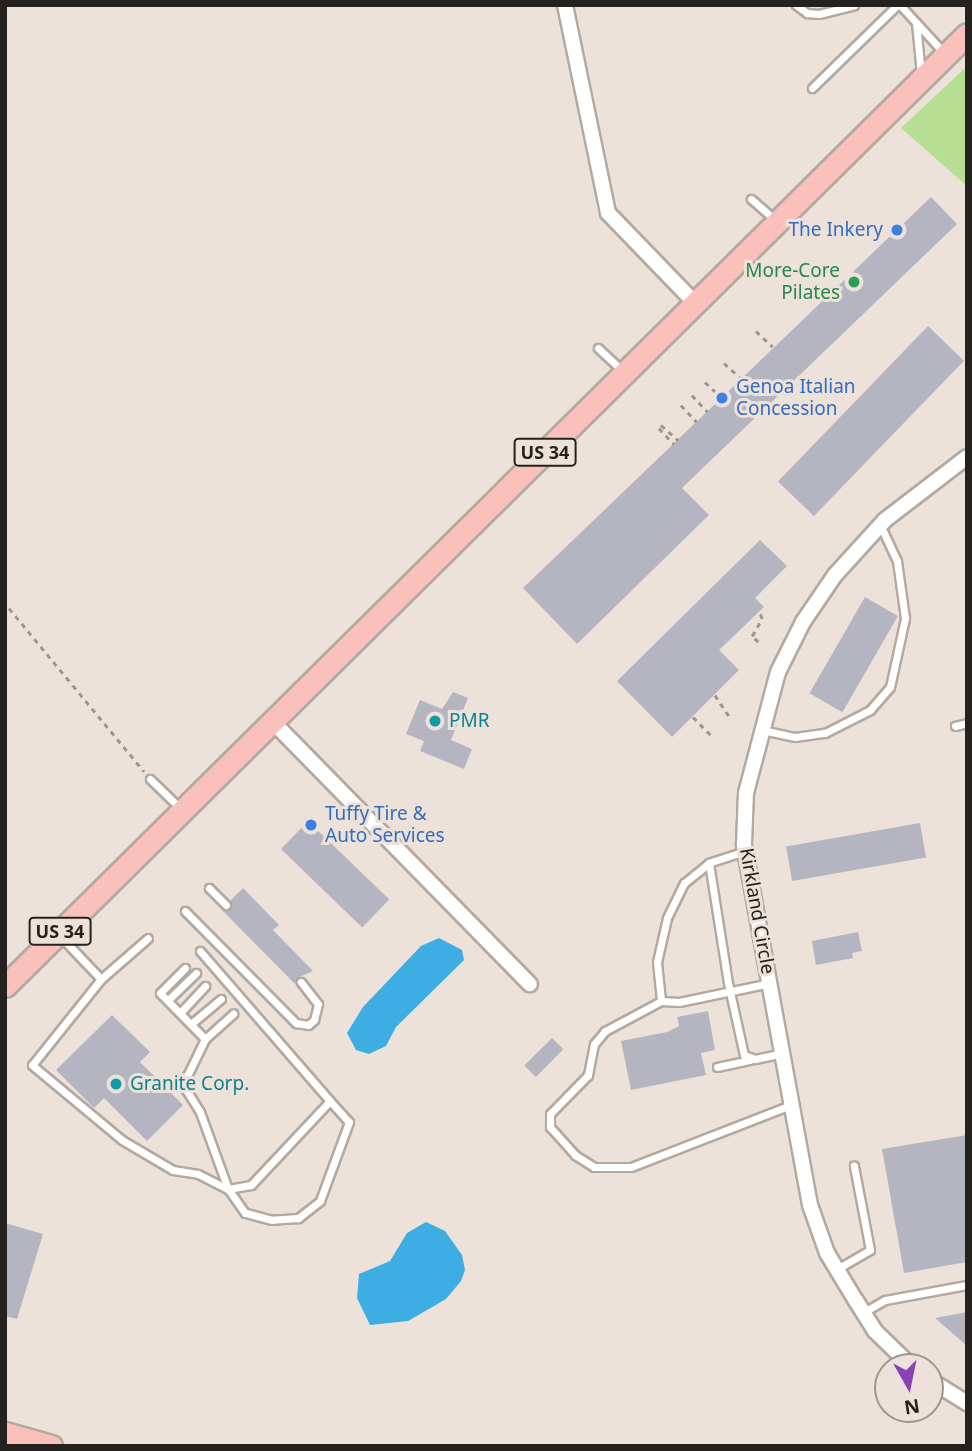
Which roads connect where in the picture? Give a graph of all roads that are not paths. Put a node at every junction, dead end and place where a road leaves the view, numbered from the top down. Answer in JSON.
{"nodes":[{"id":1,"x":565,"y":5,"type":"edge"},
{"id":2,"x":796,"y":5,"type":"edge"},
{"id":3,"x":854,"y":5,"type":"edge"},
{"id":4,"x":898,"y":5,"type":"edge"},
{"id":5,"x":916,"y":23,"type":"junction"},
{"id":6,"x":967,"y":34,"type":"edge"},
{"id":7,"x":946,"y":54,"type":"junction"},
{"id":8,"x":920,"y":80,"type":"junction"},
{"id":9,"x":812,"y":88,"type":"dead end"},
{"id":10,"x":751,"y":199,"type":"dead end"},
{"id":11,"x":777,"y":222,"type":"junction"},
{"id":12,"x":695,"y":303,"type":"junction"},
{"id":13,"x":598,"y":348,"type":"dead end"},
{"id":14,"x":625,"y":373,"type":"junction"},
{"id":15,"x":967,"y":457,"type":"edge"},
{"id":16,"x":880,"y":525,"type":"junction"},
{"id":17,"x":273,"y":722,"type":"junction"},
{"id":18,"x":967,"y":723,"type":"edge"},
{"id":19,"x":955,"y":726,"type":"dead end"},
{"id":20,"x":760,"y":730,"type":"junction"},
{"id":21,"x":150,"y":779,"type":"road end"},
{"id":22,"x":182,"y":810,"type":"junction"},
{"id":23,"x":746,"y":850,"type":"junction"},
{"id":24,"x":709,"y":863,"type":"junction"},
{"id":25,"x":209,"y":888,"type":"dead end"},
{"id":26,"x":226,"y":905,"type":"dead end"},
{"id":27,"x":185,"y":911,"type":"dead end"},
{"id":28,"x":58,"y":933,"type":"junction"},
{"id":29,"x":148,"y":939,"type":"dead end"},
{"id":30,"x":200,"y":951,"type":"dead end"},
{"id":31,"x":185,"y":968,"type":"dead end"},
{"id":32,"x":196,"y":973,"type":"dead end"},
{"id":33,"x":101,"y":979,"type":"junction"},
{"id":34,"x":301,"y":982,"type":"dead end"},
{"id":35,"x":770,"y":983,"type":"junction"},
{"id":36,"x":530,"y":984,"type":"dead end"},
{"id":37,"x":5,"y":986,"type":"edge"},
{"id":38,"x":205,"y":986,"type":"dead end"},
{"id":39,"x":729,"y":987,"type":"junction"},
{"id":40,"x":221,"y":999,"type":"dead end"},
{"id":41,"x":168,"y":1000,"type":"junction"},
{"id":42,"x":661,"y":1000,"type":"junction"},
{"id":43,"x":180,"y":1013,"type":"junction"},
{"id":44,"x":233,"y":1014,"type":"dead end"},
{"id":45,"x":191,"y":1024,"type":"junction"},
{"id":46,"x":205,"y":1039,"type":"junction"},
{"id":47,"x":783,"y":1053,"type":"junction"},
{"id":48,"x":755,"y":1059,"type":"junction"},
{"id":49,"x":717,"y":1067,"type":"dead end"},
{"id":50,"x":330,"y":1101,"type":"junction"},
{"id":51,"x":792,"y":1104,"type":"junction"},
{"id":52,"x":854,"y":1166,"type":"dead end"},
{"id":53,"x":228,"y":1189,"type":"junction"},
{"id":54,"x":837,"y":1269,"type":"junction"},
{"id":55,"x":967,"y":1285,"type":"edge"},
{"id":56,"x":863,"y":1312,"type":"junction"},
{"id":57,"x":900,"y":1353,"type":"edge"},
{"id":58,"x":944,"y":1389,"type":"edge"},
{"id":59,"x":967,"y":1403,"type":"edge"},
{"id":60,"x":5,"y":1433,"type":"edge"},
{"id":61,"x":51,"y":1446,"type":"edge"}],
"edges":[{"from":1,"to":12,"type":"street"},
{"from":2,"to":3,"type":"lane"},
{"from":4,"to":5,"type":"lane"},
{"from":4,"to":9,"type":"lane"},
{"from":5,"to":7,"type":"lane"},
{"from":5,"to":8,"type":"lane"},
{"from":6,"to":7,"type":"main road","number":"US 34"},
{"from":7,"to":8,"type":"main road","number":"US 34"},
{"from":8,"to":11,"type":"main road","number":"US 34"},
{"from":10,"to":11,"type":"lane"},
{"from":11,"to":12,"type":"main road","number":"US 34"},
{"from":12,"to":14,"type":"main road","number":"US 34"},
{"from":13,"to":14,"type":"lane"},
{"from":14,"to":17,"type":"main road","number":"US 34"},
{"from":15,"to":16,"type":"street","name":"Kirkland Circle"},
{"from":16,"to":20,"type":"street","name":"Kirkland Circle"},
{"from":16,"to":20,"type":"lane"},
{"from":17,"to":22,"type":"main road","number":"US 34"},
{"from":17,"to":36,"type":"street"},
{"from":18,"to":19,"type":"lane"},
{"from":20,"to":23,"type":"street","name":"Kirkland Circle"},
{"from":21,"to":22,"type":"lane"},
{"from":22,"to":28,"type":"main road","number":"US 34"},
{"from":23,"to":24,"type":"lane"},
{"from":23,"to":35,"type":"street","name":"Kirkland Circle"},
{"from":24,"to":39,"type":"lane"},
{"from":24,"to":42,"type":"lane"},
{"from":25,"to":26,"type":"lane"},
{"from":27,"to":34,"type":"lane"},
{"from":28,"to":33,"type":"lane"},
{"from":28,"to":37,"type":"main road","number":"US 34"},
{"from":29,"to":33,"type":"lane"},
{"from":30,"to":50,"type":"lane"},
{"from":31,"to":41,"type":"lane"},
{"from":32,"to":41,"type":"lane"},
{"from":33,"to":53,"type":"lane"},
{"from":35,"to":39,"type":"lane"},
{"from":35,"to":47,"type":"street","name":"Kirkland Circle"},
{"from":38,"to":43,"type":"lane"},
{"from":39,"to":42,"type":"lane"},
{"from":39,"to":48,"type":"lane"},
{"from":40,"to":45,"type":"lane"},
{"from":41,"to":43,"type":"lane"},
{"from":42,"to":51,"type":"lane"},
{"from":43,"to":45,"type":"lane"},
{"from":44,"to":46,"type":"lane"},
{"from":45,"to":46,"type":"lane"},
{"from":46,"to":53,"type":"lane"},
{"from":47,"to":48,"type":"lane"},
{"from":47,"to":51,"type":"street","name":"Kirkland Circle"},
{"from":48,"to":49,"type":"lane"},
{"from":50,"to":53,"type":"lane"},
{"from":50,"to":53,"type":"lane"},
{"from":51,"to":54,"type":"street","name":"Kirkland Circle"},
{"from":52,"to":54,"type":"lane"},
{"from":54,"to":56,"type":"street","name":"Kirkland Circle"},
{"from":55,"to":56,"type":"lane"},
{"from":56,"to":57,"type":"street","name":"Kirkland Circle"},
{"from":58,"to":59,"type":"street"},
{"from":60,"to":61,"type":"main road"}]}
